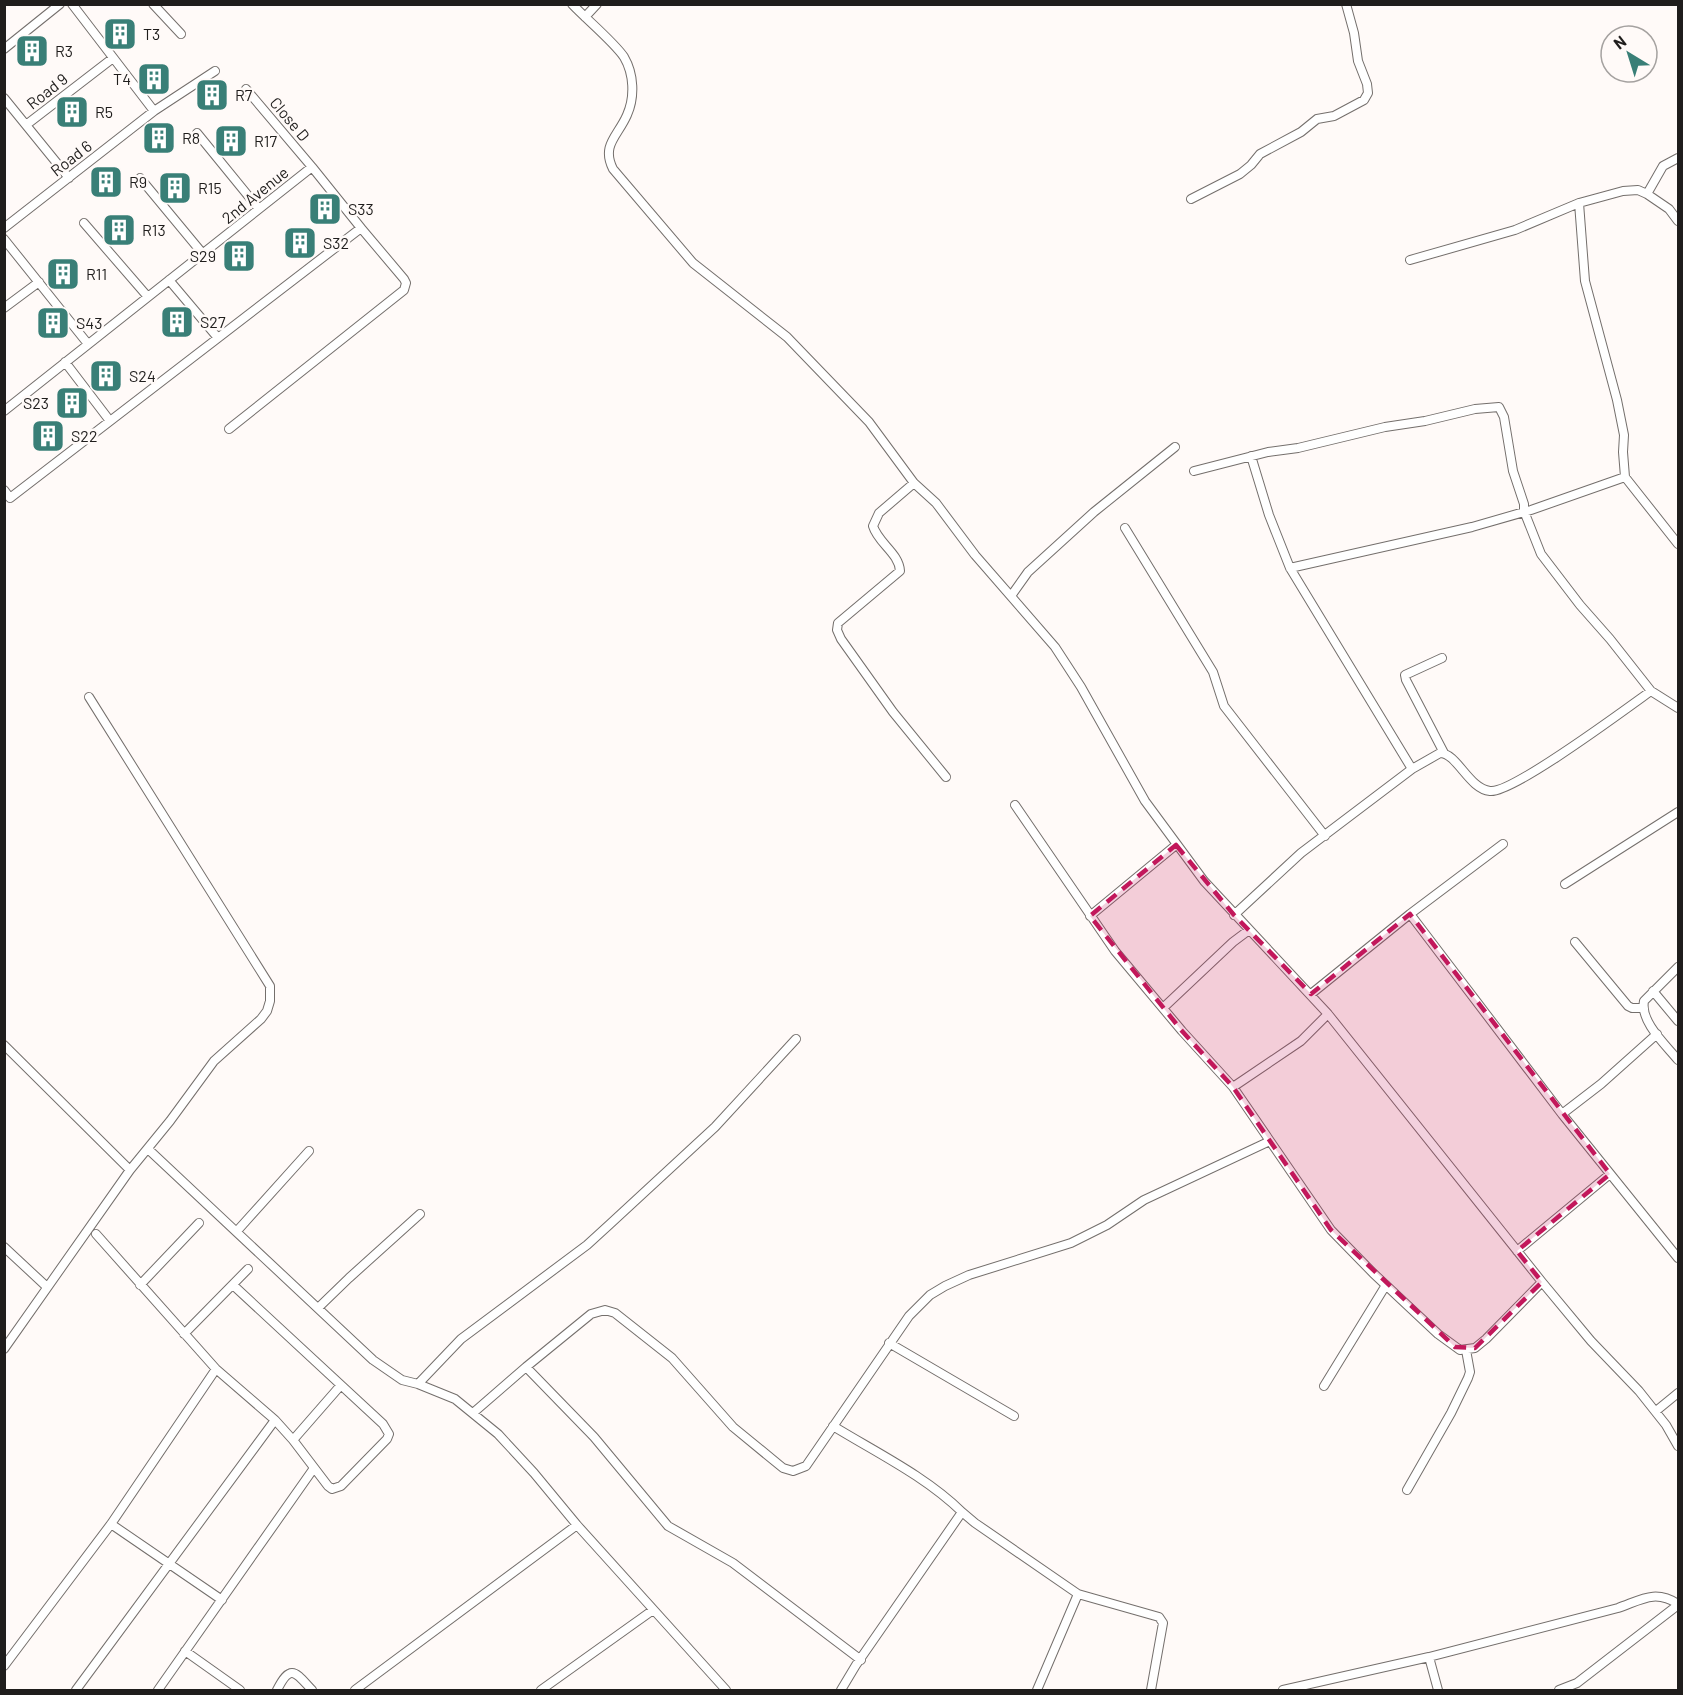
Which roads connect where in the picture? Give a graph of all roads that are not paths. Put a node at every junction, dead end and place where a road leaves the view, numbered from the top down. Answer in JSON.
{"nodes":[{"id":1,"x":60,"y":4,"type":"edge"},
{"id":2,"x":72,"y":4,"type":"edge"},
{"id":3,"x":153,"y":4,"type":"edge"},
{"id":4,"x":572,"y":4,"type":"edge"},
{"id":5,"x":597,"y":4,"type":"edge"},
{"id":6,"x":1346,"y":4,"type":"edge"},
{"id":7,"x":585,"y":17,"type":"junction"},
{"id":8,"x":181,"y":34,"type":"dead end"},
{"id":9,"x":4,"y":49,"type":"edge"},
{"id":10,"x":113,"y":58,"type":"junction"},
{"id":11,"x":215,"y":71,"type":"dead end"},
{"id":12,"x":246,"y":89,"type":"dead end"},
{"id":13,"x":4,"y":98,"type":"edge"},
{"id":14,"x":154,"y":111,"type":"junction"},
{"id":15,"x":26,"y":125,"type":"junction"},
{"id":16,"x":197,"y":133,"type":"dead end"},
{"id":17,"x":1678,"y":158,"type":"edge"},
{"id":18,"x":312,"y":167,"type":"junction"},
{"id":19,"x":69,"y":178,"type":"junction"},
{"id":20,"x":140,"y":178,"type":"dead end"},
{"id":21,"x":1647,"y":194,"type":"junction"},
{"id":22,"x":1191,"y":199,"type":"dead end"},
{"id":23,"x":1579,"y":203,"type":"junction"},
{"id":24,"x":259,"y":209,"type":"junction"},
{"id":25,"x":1678,"y":221,"type":"edge"},
{"id":26,"x":84,"y":223,"type":"dead end"},
{"id":27,"x":4,"y":228,"type":"edge"},
{"id":28,"x":361,"y":228,"type":"junction"},
{"id":29,"x":4,"y":239,"type":"edge"},
{"id":30,"x":203,"y":254,"type":"junction"},
{"id":31,"x":1410,"y":260,"type":"dead end"},
{"id":32,"x":169,"y":280,"type":"junction"},
{"id":33,"x":39,"y":282,"type":"junction"},
{"id":34,"x":148,"y":297,"type":"junction"},
{"id":35,"x":4,"y":308,"type":"edge"},
{"id":36,"x":218,"y":338,"type":"junction"},
{"id":37,"x":88,"y":344,"type":"junction"},
{"id":38,"x":65,"y":362,"type":"junction"},
{"id":39,"x":4,"y":411,"type":"edge"},
{"id":40,"x":110,"y":421,"type":"junction"},
{"id":41,"x":229,"y":429,"type":"dead end"},
{"id":42,"x":1175,"y":447,"type":"dead end"},
{"id":43,"x":1251,"y":456,"type":"junction"},
{"id":44,"x":1194,"y":471,"type":"dead end"},
{"id":45,"x":1625,"y":477,"type":"junction"},
{"id":46,"x":914,"y":483,"type":"junction"},
{"id":47,"x":4,"y":490,"type":"edge"},
{"id":48,"x":1524,"y":511,"type":"junction"},
{"id":49,"x":1125,"y":528,"type":"dead end"},
{"id":50,"x":1678,"y":544,"type":"edge"},
{"id":51,"x":1290,"y":568,"type":"junction"},
{"id":52,"x":1011,"y":596,"type":"junction"},
{"id":53,"x":1442,"y":658,"type":"dead end"},
{"id":54,"x":1651,"y":692,"type":"junction"},
{"id":55,"x":89,"y":697,"type":"dead end"},
{"id":56,"x":1678,"y":708,"type":"edge"},
{"id":57,"x":1444,"y":753,"type":"junction"},
{"id":58,"x":1412,"y":770,"type":"junction"},
{"id":59,"x":946,"y":777,"type":"dead end"},
{"id":60,"x":1014,"y":805,"type":"dead end"},
{"id":61,"x":1678,"y":812,"type":"edge"},
{"id":62,"x":1325,"y":836,"type":"junction"},
{"id":63,"x":1503,"y":844,"type":"dead end"},
{"id":64,"x":1176,"y":845,"type":"junction"},
{"id":65,"x":1565,"y":884,"type":"dead end"},
{"id":66,"x":1410,"y":914,"type":"junction"},
{"id":67,"x":1234,"y":915,"type":"junction"},
{"id":68,"x":1090,"y":916,"type":"junction"},
{"id":69,"x":1249,"y":930,"type":"junction"},
{"id":70,"x":1575,"y":942,"type":"dead end"},
{"id":71,"x":1678,"y":967,"type":"edge"},
{"id":72,"x":1653,"y":991,"type":"junction"},
{"id":73,"x":1311,"y":994,"type":"junction"},
{"id":74,"x":1163,"y":1008,"type":"junction"},
{"id":75,"x":1642,"y":1008,"type":"junction"},
{"id":76,"x":1328,"y":1014,"type":"junction"},
{"id":77,"x":1678,"y":1021,"type":"edge"},
{"id":78,"x":1657,"y":1034,"type":"junction"},
{"id":79,"x":796,"y":1039,"type":"dead end"},
{"id":80,"x":4,"y":1045,"type":"edge"},
{"id":81,"x":1678,"y":1060,"type":"edge"},
{"id":82,"x":1233,"y":1087,"type":"junction"},
{"id":83,"x":1562,"y":1114,"type":"junction"},
{"id":84,"x":1270,"y":1142,"type":"junction"},
{"id":85,"x":148,"y":1149,"type":"junction"},
{"id":86,"x":309,"y":1152,"type":"dead end"},
{"id":87,"x":130,"y":1170,"type":"junction"},
{"id":88,"x":1610,"y":1174,"type":"junction"},
{"id":89,"x":420,"y":1214,"type":"dead end"},
{"id":90,"x":199,"y":1223,"type":"dead end"},
{"id":91,"x":237,"y":1231,"type":"junction"},
{"id":92,"x":96,"y":1234,"type":"dead end"},
{"id":93,"x":4,"y":1247,"type":"edge"},
{"id":94,"x":1517,"y":1251,"type":"junction"},
{"id":95,"x":1678,"y":1258,"type":"edge"},
{"id":96,"x":248,"y":1269,"type":"dead end"},
{"id":97,"x":1542,"y":1282,"type":"junction"},
{"id":98,"x":140,"y":1285,"type":"junction"},
{"id":99,"x":233,"y":1285,"type":"junction"},
{"id":100,"x":1386,"y":1285,"type":"junction"},
{"id":101,"x":47,"y":1287,"type":"junction"},
{"id":102,"x":318,"y":1308,"type":"junction"},
{"id":103,"x":184,"y":1334,"type":"junction"},
{"id":104,"x":889,"y":1343,"type":"junction"},
{"id":105,"x":4,"y":1349,"type":"edge"},
{"id":106,"x":1466,"y":1350,"type":"junction"},
{"id":107,"x":526,"y":1367,"type":"junction"},
{"id":108,"x":216,"y":1369,"type":"junction"},
{"id":109,"x":418,"y":1384,"type":"junction"},
{"id":110,"x":341,"y":1385,"type":"junction"},
{"id":111,"x":1324,"y":1386,"type":"dead end"},
{"id":112,"x":1678,"y":1393,"type":"edge"},
{"id":113,"x":1656,"y":1411,"type":"junction"},
{"id":114,"x":473,"y":1413,"type":"junction"},
{"id":115,"x":1014,"y":1416,"type":"dead end"},
{"id":116,"x":275,"y":1420,"type":"junction"},
{"id":117,"x":833,"y":1426,"type":"junction"},
{"id":118,"x":293,"y":1440,"type":"junction"},
{"id":119,"x":1678,"y":1446,"type":"edge"},
{"id":120,"x":314,"y":1468,"type":"junction"},
{"id":121,"x":1407,"y":1490,"type":"dead end"},
{"id":122,"x":962,"y":1512,"type":"junction"},
{"id":123,"x":111,"y":1524,"type":"junction"},
{"id":124,"x":577,"y":1525,"type":"junction"},
{"id":125,"x":170,"y":1564,"type":"junction"},
{"id":126,"x":1078,"y":1594,"type":"junction"},
{"id":127,"x":222,"y":1599,"type":"junction"},
{"id":128,"x":1678,"y":1605,"type":"edge"},
{"id":129,"x":652,"y":1610,"type":"junction"},
{"id":130,"x":185,"y":1651,"type":"junction"},
{"id":131,"x":1429,"y":1657,"type":"junction"},
{"id":132,"x":861,"y":1660,"type":"junction"},
{"id":133,"x":4,"y":1666,"type":"edge"},
{"id":134,"x":1315,"y":1686,"type":"edge"},
{"id":135,"x":76,"y":1690,"type":"edge"},
{"id":136,"x":158,"y":1690,"type":"edge"},
{"id":137,"x":240,"y":1690,"type":"edge"},
{"id":138,"x":277,"y":1690,"type":"edge"},
{"id":139,"x":312,"y":1690,"type":"edge"},
{"id":140,"x":355,"y":1690,"type":"edge"},
{"id":141,"x":541,"y":1690,"type":"edge"},
{"id":142,"x":726,"y":1690,"type":"edge"},
{"id":143,"x":841,"y":1690,"type":"edge"},
{"id":144,"x":1037,"y":1690,"type":"edge"},
{"id":145,"x":1151,"y":1690,"type":"edge"},
{"id":146,"x":1283,"y":1690,"type":"edge"},
{"id":147,"x":1438,"y":1690,"type":"edge"},
{"id":148,"x":1559,"y":1690,"type":"edge"}],
"edges":[{"from":1,"to":9,"type":"street"},
{"from":2,"to":10,"type":"street"},
{"from":3,"to":8,"type":"street"},
{"from":4,"to":7,"type":"street"},
{"from":5,"to":7,"type":"street"},
{"from":6,"to":22,"type":"street"},
{"from":7,"to":46,"type":"street"},
{"from":10,"to":14,"type":"street"},
{"from":10,"to":15,"type":"street","name":"Road 9"},
{"from":11,"to":14,"type":"street","name":"Road 6"},
{"from":12,"to":18,"type":"street","name":"Close D"},
{"from":13,"to":15,"type":"street"},
{"from":14,"to":19,"type":"street","name":"Road 6"},
{"from":15,"to":19,"type":"street"},
{"from":16,"to":24,"type":"street"},
{"from":17,"to":21,"type":"street"},
{"from":18,"to":24,"type":"street","name":"2nd Avenue"},
{"from":18,"to":28,"type":"street","name":"2nd Avenue"},
{"from":19,"to":27,"type":"street","name":"Road 6"},
{"from":20,"to":30,"type":"street"},
{"from":21,"to":23,"type":"street"},
{"from":21,"to":25,"type":"street"},
{"from":23,"to":31,"type":"street"},
{"from":23,"to":45,"type":"street"},
{"from":24,"to":30,"type":"street","name":"2nd Avenue"},
{"from":26,"to":34,"type":"street"},
{"from":28,"to":36,"type":"street"},
{"from":28,"to":41,"type":"street","name":"2nd Avenue"},
{"from":29,"to":33,"type":"street"},
{"from":30,"to":32,"type":"street","name":"2nd Avenue"},
{"from":32,"to":34,"type":"street","name":"2nd Avenue"},
{"from":32,"to":36,"type":"street"},
{"from":33,"to":35,"type":"street"},
{"from":33,"to":37,"type":"street"},
{"from":34,"to":37,"type":"street","name":"2nd Avenue"},
{"from":36,"to":40,"type":"street"},
{"from":37,"to":38,"type":"street","name":"2nd Avenue"},
{"from":38,"to":39,"type":"street","name":"2nd Avenue"},
{"from":38,"to":40,"type":"street"},
{"from":40,"to":47,"type":"street"},
{"from":42,"to":52,"type":"street"},
{"from":43,"to":44,"type":"street"},
{"from":43,"to":48,"type":"street"},
{"from":43,"to":51,"type":"street"},
{"from":45,"to":48,"type":"street"},
{"from":45,"to":50,"type":"street"},
{"from":46,"to":52,"type":"street"},
{"from":46,"to":59,"type":"street"},
{"from":48,"to":51,"type":"street"},
{"from":48,"to":54,"type":"street"},
{"from":49,"to":62,"type":"street"},
{"from":51,"to":58,"type":"street"},
{"from":52,"to":64,"type":"street"},
{"from":53,"to":57,"type":"street"},
{"from":54,"to":56,"type":"street"},
{"from":54,"to":57,"type":"street"},
{"from":55,"to":85,"type":"street"},
{"from":57,"to":58,"type":"street"},
{"from":58,"to":62,"type":"street"},
{"from":60,"to":68,"type":"street"},
{"from":61,"to":65,"type":"street"},
{"from":62,"to":67,"type":"street"},
{"from":63,"to":66,"type":"street"},
{"from":64,"to":67,"type":"street"},
{"from":64,"to":68,"type":"street"},
{"from":66,"to":73,"type":"street"},
{"from":66,"to":83,"type":"street"},
{"from":67,"to":69,"type":"street"},
{"from":68,"to":74,"type":"street"},
{"from":69,"to":73,"type":"street"},
{"from":69,"to":74,"type":"street"},
{"from":70,"to":75,"type":"street"},
{"from":71,"to":72,"type":"street"},
{"from":72,"to":75,"type":"street"},
{"from":72,"to":77,"type":"street"},
{"from":73,"to":76,"type":"street"},
{"from":74,"to":82,"type":"street"},
{"from":75,"to":78,"type":"street"},
{"from":76,"to":82,"type":"street"},
{"from":76,"to":94,"type":"street"},
{"from":78,"to":81,"type":"street"},
{"from":78,"to":83,"type":"street"},
{"from":79,"to":109,"type":"street"},
{"from":80,"to":87,"type":"street"},
{"from":82,"to":84,"type":"street"},
{"from":83,"to":88,"type":"street"},
{"from":84,"to":100,"type":"street"},
{"from":84,"to":104,"type":"street"},
{"from":85,"to":87,"type":"street"},
{"from":85,"to":91,"type":"street"},
{"from":86,"to":91,"type":"street"},
{"from":87,"to":101,"type":"street"},
{"from":88,"to":94,"type":"street"},
{"from":88,"to":95,"type":"street"},
{"from":89,"to":102,"type":"street"},
{"from":90,"to":98,"type":"street"},
{"from":91,"to":102,"type":"street"},
{"from":92,"to":98,"type":"street"},
{"from":93,"to":101,"type":"street"},
{"from":94,"to":97,"type":"street"},
{"from":96,"to":99,"type":"street"},
{"from":97,"to":106,"type":"street"},
{"from":97,"to":113,"type":"street"},
{"from":98,"to":103,"type":"street"},
{"from":99,"to":103,"type":"street"},
{"from":99,"to":110,"type":"street"},
{"from":100,"to":106,"type":"street"},
{"from":100,"to":111,"type":"street"},
{"from":101,"to":105,"type":"street"},
{"from":102,"to":109,"type":"street"},
{"from":103,"to":108,"type":"street"},
{"from":104,"to":115,"type":"street"},
{"from":104,"to":117,"type":"street"},
{"from":106,"to":121,"type":"street"},
{"from":107,"to":114,"type":"street"},
{"from":107,"to":117,"type":"street"},
{"from":107,"to":132,"type":"street"},
{"from":108,"to":116,"type":"street"},
{"from":108,"to":123,"type":"street"},
{"from":109,"to":114,"type":"street"},
{"from":110,"to":118,"type":"street"},
{"from":110,"to":120,"type":"street"},
{"from":112,"to":113,"type":"street"},
{"from":113,"to":119,"type":"street"},
{"from":114,"to":124,"type":"street"},
{"from":116,"to":118,"type":"street"},
{"from":116,"to":125,"type":"street"},
{"from":117,"to":122,"type":"street"},
{"from":118,"to":120,"type":"street"},
{"from":120,"to":127,"type":"street"},
{"from":122,"to":126,"type":"street"},
{"from":122,"to":132,"type":"street"},
{"from":123,"to":125,"type":"street"},
{"from":123,"to":133,"type":"street"},
{"from":124,"to":129,"type":"street"},
{"from":124,"to":140,"type":"street"},
{"from":125,"to":127,"type":"street"},
{"from":125,"to":135,"type":"street"},
{"from":126,"to":144,"type":"street"},
{"from":126,"to":145,"type":"street"},
{"from":127,"to":130,"type":"street"},
{"from":128,"to":131,"type":"street"},
{"from":128,"to":148,"type":"street"},
{"from":129,"to":141,"type":"street"},
{"from":129,"to":142,"type":"street"},
{"from":130,"to":136,"type":"street"},
{"from":130,"to":137,"type":"street"},
{"from":131,"to":134,"type":"street"},
{"from":131,"to":147,"type":"street"},
{"from":132,"to":143,"type":"street"},
{"from":134,"to":146,"type":"street"},
{"from":138,"to":139,"type":"street"}]}
